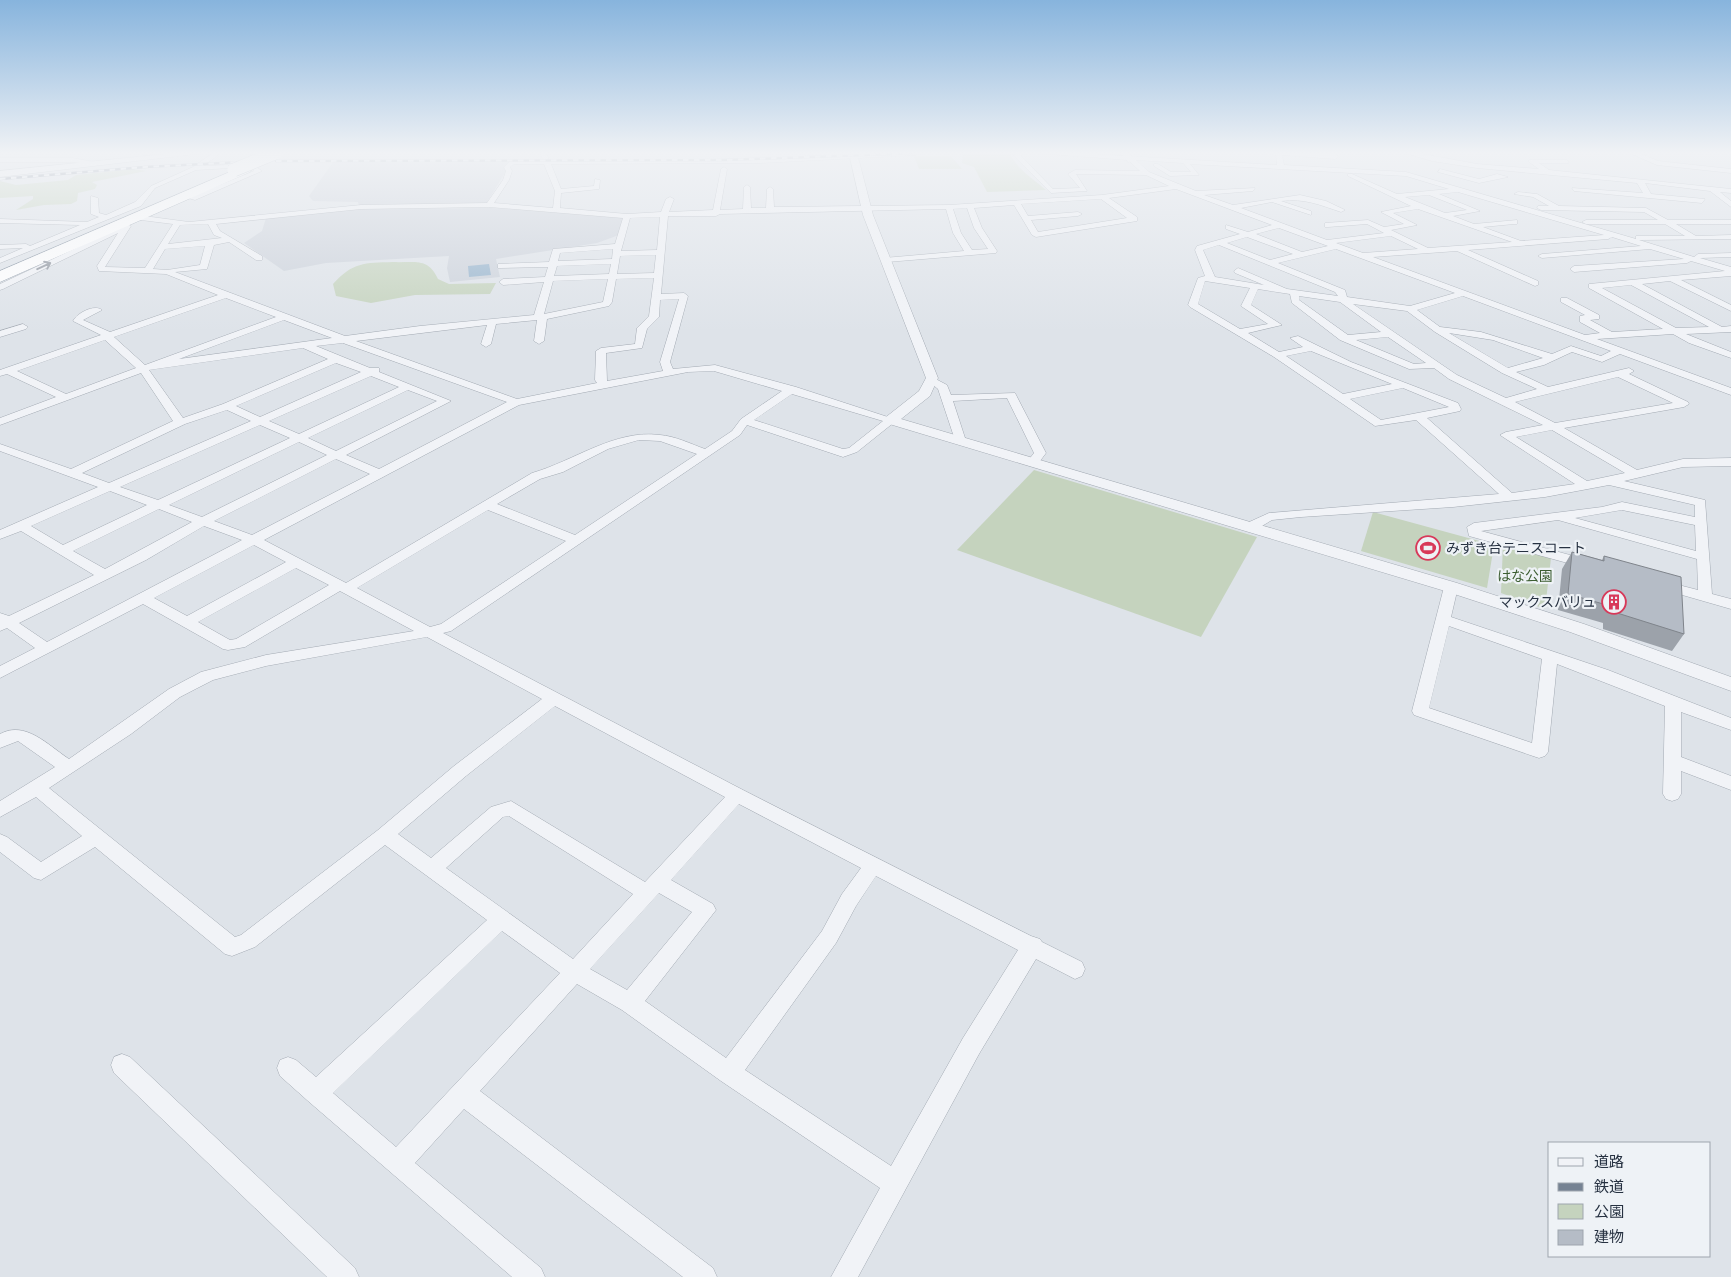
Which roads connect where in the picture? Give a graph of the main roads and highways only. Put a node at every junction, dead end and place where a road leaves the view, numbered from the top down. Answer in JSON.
{"nodes":[{"id":1,"x":137,"y":213,"type":"edge"},
{"id":2,"x":144,"y":213,"type":"edge"},
{"id":3,"x":0,"y":270,"type":"edge"},
{"id":4,"x":0,"y":277,"type":"edge"}],
"edges":[{"from":1,"to":3,"type":"highway"},
{"from":2,"to":4,"type":"highway"}]}
